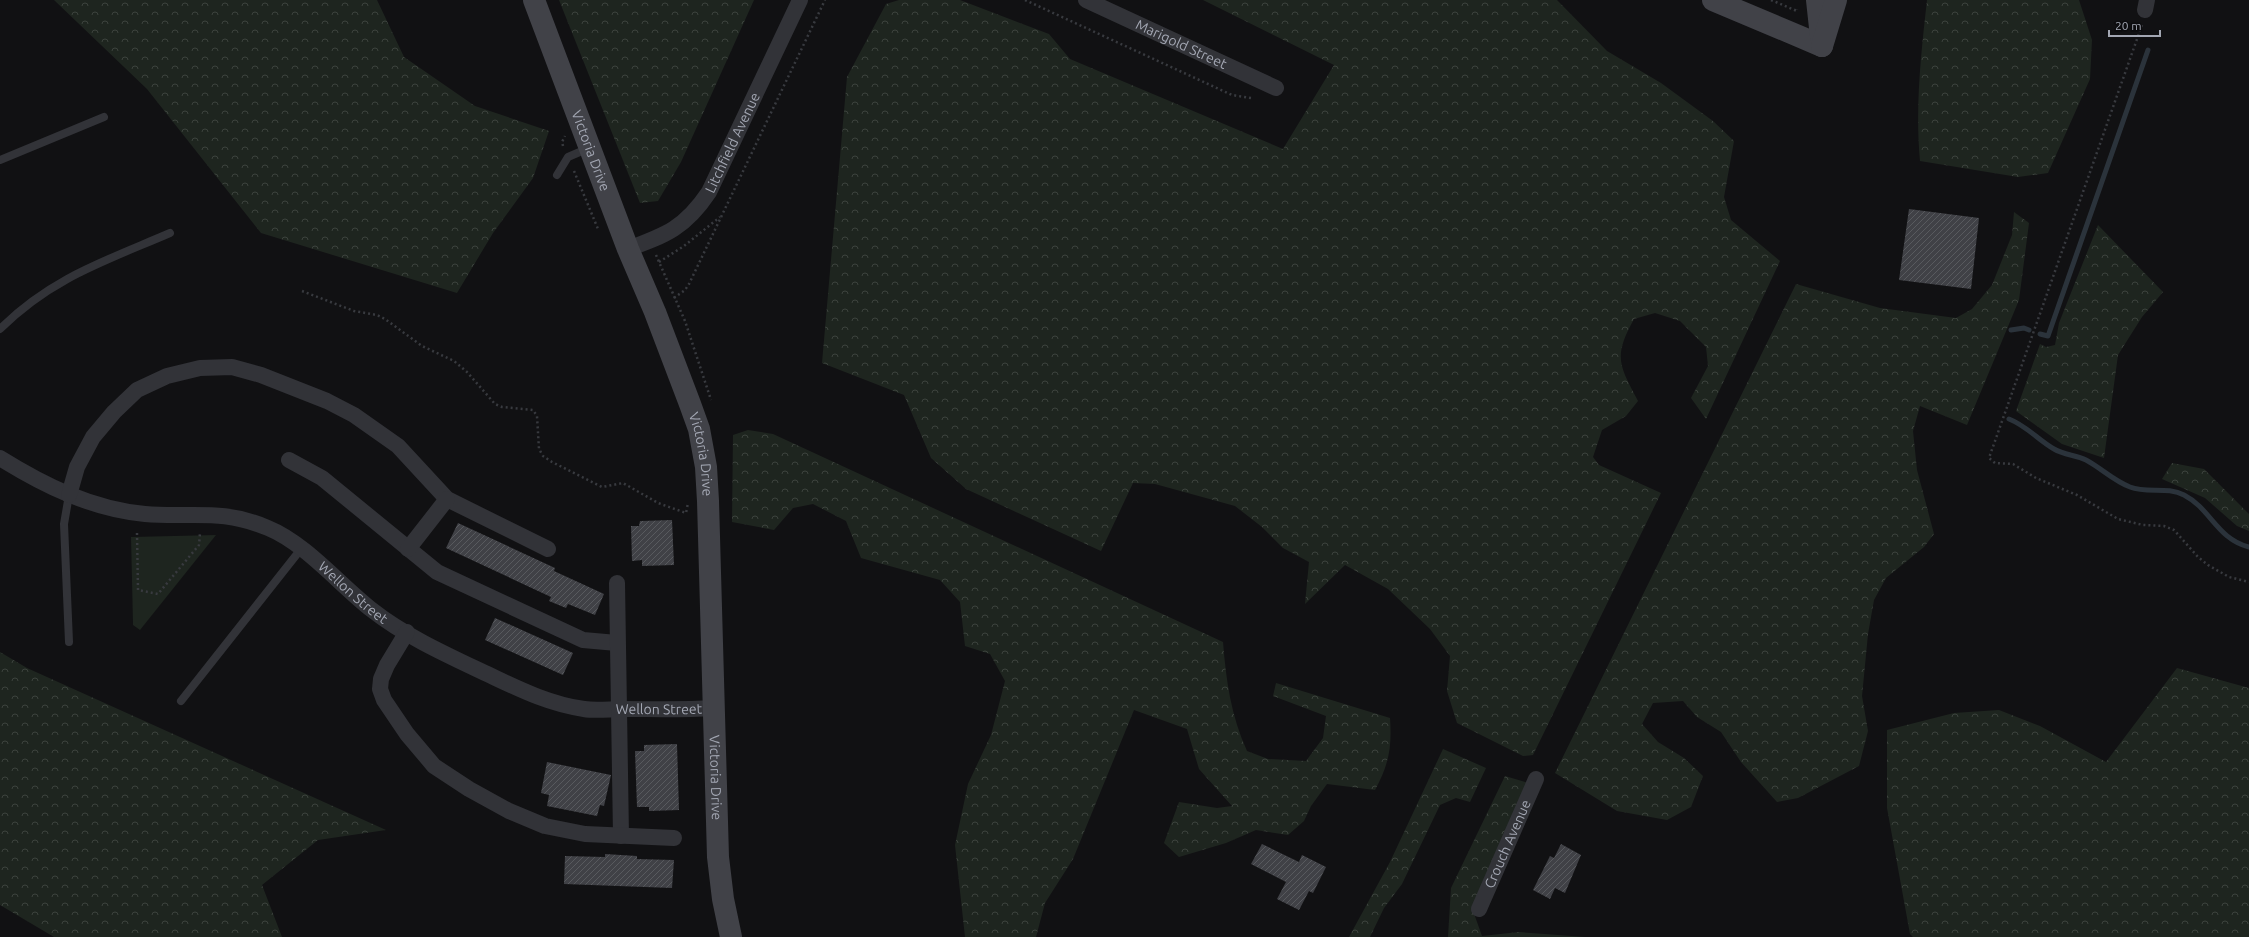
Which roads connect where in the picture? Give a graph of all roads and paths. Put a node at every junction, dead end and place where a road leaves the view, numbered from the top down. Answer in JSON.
{"nodes":[{"id":1,"x":534,"y":0,"type":"edge"},
{"id":2,"x":800,"y":0,"type":"edge"},
{"id":3,"x":825,"y":0,"type":"edge"},
{"id":4,"x":1025,"y":0,"type":"edge"},
{"id":5,"x":1086,"y":0,"type":"edge"},
{"id":6,"x":1713,"y":0,"type":"edge"},
{"id":7,"x":1771,"y":0,"type":"edge"},
{"id":8,"x":1817,"y":0,"type":"edge"},
{"id":9,"x":1836,"y":0,"type":"edge"},
{"id":10,"x":1797,"y":11,"type":"dead end"},
{"id":11,"x":2141,"y":30,"type":"dead end"},
{"id":12,"x":1822,"y":46,"type":"junction"},
{"id":13,"x":1276,"y":88,"type":"dead end"},
{"id":14,"x":1251,"y":98,"type":"dead end"},
{"id":15,"x":104,"y":117,"type":"dead end"},
{"id":16,"x":567,"y":134,"type":"dead end"},
{"id":17,"x":590,"y":147,"type":"junction"},
{"id":18,"x":568,"y":157,"type":"junction"},
{"id":19,"x":0,"y":160,"type":"edge"},
{"id":20,"x":556,"y":175,"type":"dead end"},
{"id":21,"x":721,"y":216,"type":"junction"},
{"id":22,"x":170,"y":233,"type":"dead end"},
{"id":23,"x":601,"y":236,"type":"dead end"},
{"id":24,"x":628,"y":249,"type":"junction"},
{"id":25,"x":656,"y":255,"type":"dead end"},
{"id":26,"x":659,"y":262,"type":"junction"},
{"id":27,"x":302,"y":291,"type":"dead end"},
{"id":28,"x":674,"y":298,"type":"junction"},
{"id":29,"x":0,"y":329,"type":"edge"},
{"id":30,"x":705,"y":379,"type":"dead end"},
{"id":31,"x":0,"y":458,"type":"edge"},
{"id":32,"x":289,"y":460,"type":"dead end"},
{"id":33,"x":69,"y":494,"type":"junction"},
{"id":34,"x":691,"y":497,"type":"dead end"},
{"id":35,"x":448,"y":499,"type":"junction"},
{"id":36,"x":137,"y":532,"type":"dead end"},
{"id":37,"x":200,"y":533,"type":"dead end"},
{"id":38,"x":301,"y":549,"type":"junction"},
{"id":39,"x":408,"y":549,"type":"junction"},
{"id":40,"x":548,"y":549,"type":"dead end"},
{"id":41,"x":617,"y":582,"type":"dead end"},
{"id":42,"x":2249,"y":582,"type":"edge"},
{"id":43,"x":407,"y":632,"type":"junction"},
{"id":44,"x":69,"y":642,"type":"dead end"},
{"id":45,"x":617,"y":643,"type":"junction"},
{"id":46,"x":181,"y":701,"type":"dead end"},
{"id":47,"x":713,"y":708,"type":"junction"},
{"id":48,"x":620,"y":709,"type":"junction"},
{"id":49,"x":1536,"y":779,"type":"dead end"},
{"id":50,"x":621,"y":836,"type":"junction"},
{"id":51,"x":674,"y":838,"type":"dead end"},
{"id":52,"x":1479,"y":909,"type":"dead end"},
{"id":53,"x":731,"y":937,"type":"edge"}],
"edges":[{"from":1,"to":17,"type":"street","name":"Victoria Drive"},
{"from":2,"to":24,"type":"street","name":"Litchfield Avenue"},
{"from":3,"to":21,"type":"path"},
{"from":4,"to":14,"type":"path"},
{"from":5,"to":13,"type":"street","name":"Marigold Street"},
{"from":6,"to":12,"type":"street"},
{"from":7,"to":10,"type":"path"},
{"from":8,"to":12,"type":"street"},
{"from":9,"to":12,"type":"street"},
{"from":11,"to":42,"type":"path"},
{"from":15,"to":19,"type":"lane"},
{"from":16,"to":18,"type":"path"},
{"from":17,"to":18,"type":"lane"},
{"from":17,"to":24,"type":"street","name":"Victoria Drive"},
{"from":18,"to":20,"type":"lane"},
{"from":18,"to":23,"type":"path"},
{"from":21,"to":26,"type":"path"},
{"from":21,"to":28,"type":"path"},
{"from":22,"to":29,"type":"lane"},
{"from":24,"to":47,"type":"street","name":"Victoria Drive"},
{"from":25,"to":26,"type":"path"},
{"from":26,"to":28,"type":"path"},
{"from":27,"to":34,"type":"path"},
{"from":28,"to":30,"type":"path"},
{"from":31,"to":33,"type":"street","name":"Wellon Street"},
{"from":32,"to":39,"type":"street"},
{"from":33,"to":35,"type":"street"},
{"from":33,"to":38,"type":"street","name":"Wellon Street"},
{"from":33,"to":44,"type":"lane"},
{"from":35,"to":39,"type":"street"},
{"from":35,"to":40,"type":"street"},
{"from":36,"to":37,"type":"path"},
{"from":38,"to":43,"type":"street","name":"Wellon Street"},
{"from":38,"to":46,"type":"lane"},
{"from":39,"to":45,"type":"street"},
{"from":41,"to":45,"type":"street"},
{"from":43,"to":48,"type":"street","name":"Wellon Street"},
{"from":43,"to":50,"type":"street"},
{"from":45,"to":48,"type":"street"},
{"from":47,"to":48,"type":"street","name":"Wellon Street"},
{"from":47,"to":53,"type":"street","name":"Victoria Drive"},
{"from":48,"to":50,"type":"street"},
{"from":49,"to":52,"type":"street","name":"Crouch Avenue"},
{"from":50,"to":51,"type":"street"}]}
